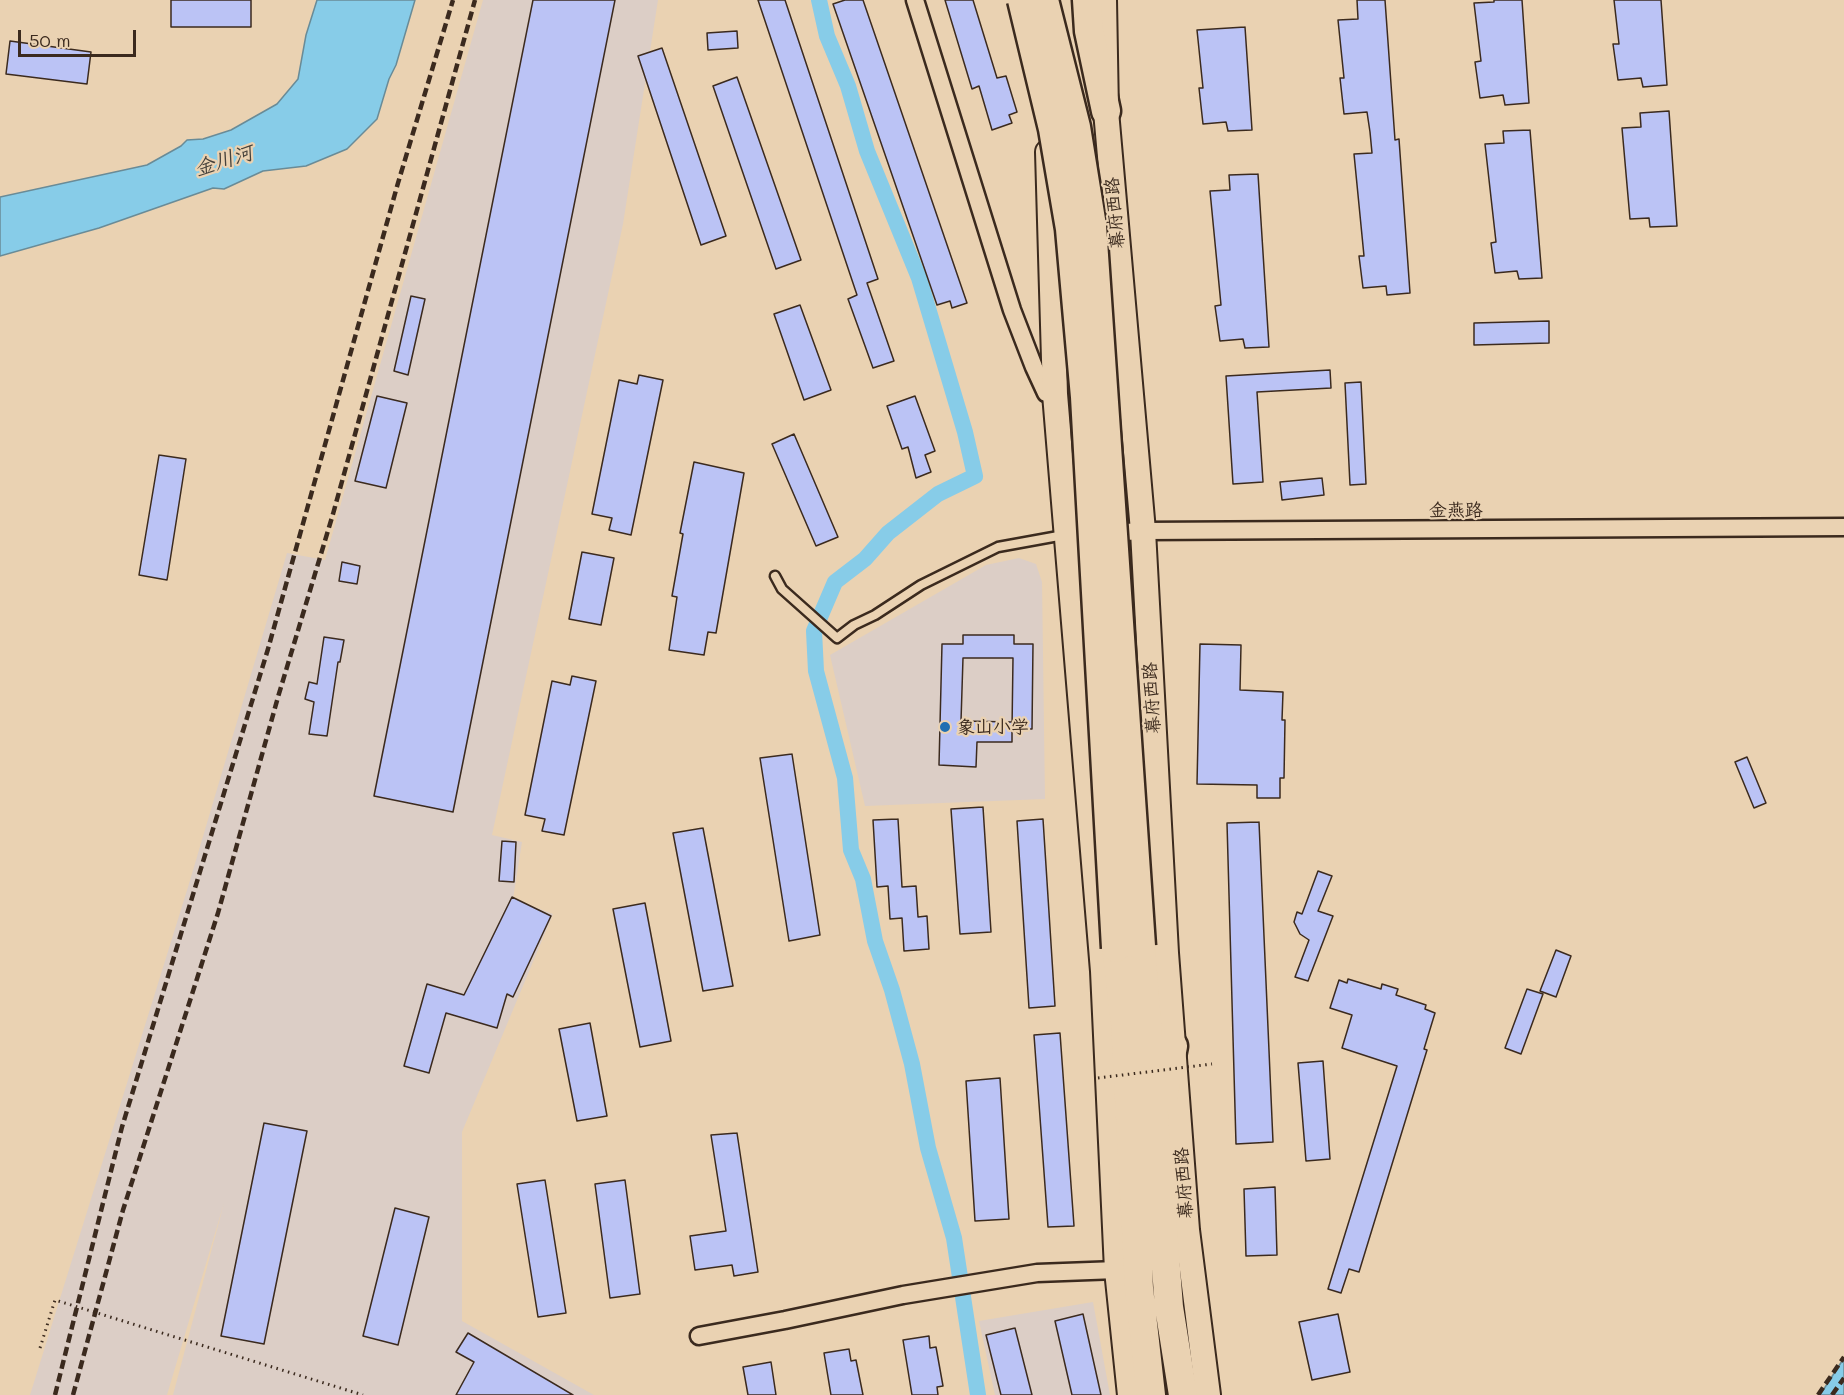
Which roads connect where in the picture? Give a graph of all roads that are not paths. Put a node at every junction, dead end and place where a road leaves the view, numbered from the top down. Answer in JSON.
{"nodes":[{"id":1,"x":915,"y":0,"type":"edge"},
{"id":2,"x":1022,"y":0,"type":"edge"},
{"id":3,"x":1044,"y":0,"type":"edge"},
{"id":4,"x":1053,"y":0,"type":"edge"},
{"id":5,"x":1087,"y":0,"type":"edge"},
{"id":6,"x":1104,"y":0,"type":"edge"},
{"id":7,"x":1106,"y":111,"type":"junction"},
{"id":8,"x":1052,"y":304,"type":"junction"},
{"id":9,"x":1055,"y":394,"type":"junction"},
{"id":10,"x":1134,"y":432,"type":"junction"},
{"id":11,"x":1094,"y":436,"type":"junction"},
{"id":12,"x":1844,"y":527,"type":"edge"},
{"id":13,"x":1143,"y":531,"type":"junction"},
{"id":14,"x":1100,"y":533,"type":"junction"},
{"id":15,"x":1068,"y":535,"type":"junction"},
{"id":16,"x":775,"y":576,"type":"dead end"},
{"id":17,"x":1149,"y":632,"type":"junction"},
{"id":18,"x":1076,"y":642,"type":"junction"},
{"id":19,"x":1129,"y":947,"type":"junction"},
{"id":20,"x":1103,"y":976,"type":"junction"},
{"id":21,"x":1125,"y":1024,"type":"junction"},
{"id":22,"x":1173,"y":1046,"type":"junction"},
{"id":23,"x":1156,"y":1132,"type":"junction"},
{"id":24,"x":1118,"y":1270,"type":"junction"},
{"id":25,"x":699,"y":1336,"type":"dead end"},
{"id":26,"x":1146,"y":1347,"type":"junction"},
{"id":27,"x":1184,"y":1391,"type":"edge"},
{"id":28,"x":1130,"y":1395,"type":"edge"},
{"id":29,"x":1139,"y":1395,"type":"edge"},
{"id":30,"x":1151,"y":1395,"type":"edge"},
{"id":31,"x":1208,"y":1395,"type":"edge"}],
"edges":[{"from":1,"to":9,"type":"street"},
{"from":2,"to":19,"type":"highway","name":"幕府西路","bridge":true},
{"from":3,"to":19,"type":"highway","name":"幕府西路","bridge":true},
{"from":4,"to":8,"type":"main road"},
{"from":5,"to":7,"type":"highway"},
{"from":6,"to":7,"type":"main road","name":"幕府西路"},
{"from":7,"to":10,"type":"main road","name":"幕府西路"},
{"from":8,"to":9,"type":"main road"},
{"from":8,"to":11,"type":"main road"},
{"from":9,"to":15,"type":"main road"},
{"from":10,"to":11,"type":"main road"},
{"from":10,"to":13,"type":"main road","name":"幕府西路"},
{"from":11,"to":14,"type":"main road"},
{"from":12,"to":13,"type":"street","name":"金燕路"},
{"from":13,"to":14,"type":"street","name":"金燕路"},
{"from":13,"to":17,"type":"main road","name":"幕府西路"},
{"from":14,"to":15,"type":"street","name":"金燕路"},
{"from":15,"to":16,"type":"lane"},
{"from":15,"to":18,"type":"main road"},
{"from":17,"to":18,"type":"main road"},
{"from":17,"to":22,"type":"main road","name":"幕府西路"},
{"from":18,"to":20,"type":"main road"},
{"from":19,"to":21,"type":"highway","name":"幕府西路"},
{"from":19,"to":23,"type":"highway","name":"幕府西路"},
{"from":20,"to":21,"type":"highway"},
{"from":20,"to":24,"type":"main road"},
{"from":21,"to":26,"type":"highway","name":"幕府西路"},
{"from":22,"to":23,"type":"highway"},
{"from":22,"to":31,"type":"main road","name":"幕府西路"},
{"from":23,"to":27,"type":"highway","name":"幕府西路"},
{"from":24,"to":25,"type":"street"},
{"from":24,"to":28,"type":"main road"},
{"from":26,"to":29,"type":"highway"},
{"from":26,"to":30,"type":"highway","name":"幕府西路"}]}
